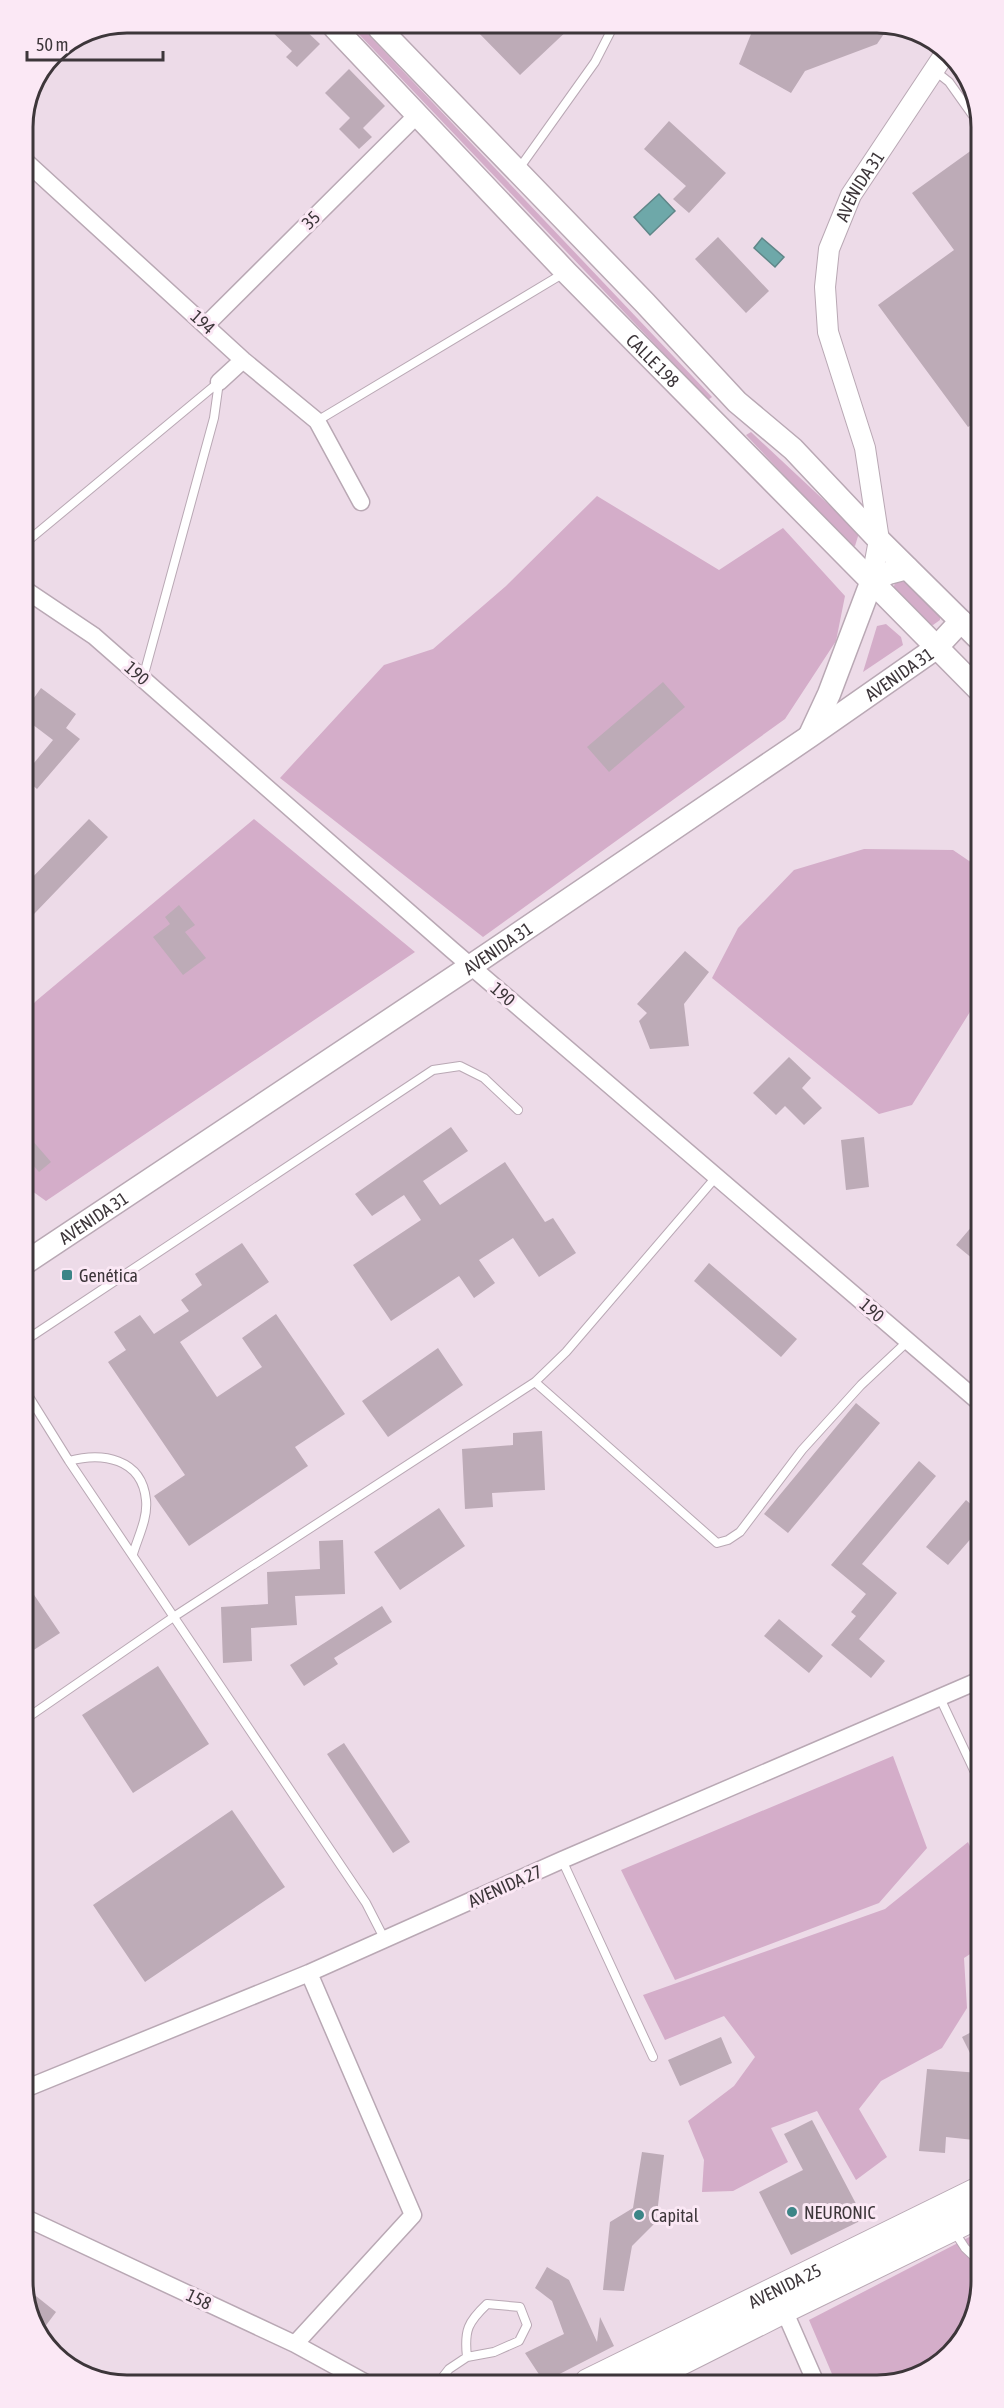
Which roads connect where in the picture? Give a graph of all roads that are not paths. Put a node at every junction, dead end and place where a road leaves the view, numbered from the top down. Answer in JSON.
{"nodes":[{"id":1,"x":340,"y":33,"type":"edge"},
{"id":2,"x":384,"y":33,"type":"edge"},
{"id":3,"x":610,"y":33,"type":"edge"},
{"id":4,"x":942,"y":58,"type":"edge"},
{"id":5,"x":934,"y":70,"type":"junction"},
{"id":6,"x":969,"y":110,"type":"edge"},
{"id":7,"x":416,"y":116,"type":"junction"},
{"id":8,"x":33,"y":168,"type":"edge"},
{"id":9,"x":517,"y":171,"type":"junction"},
{"id":10,"x":566,"y":272,"type":"junction"},
{"id":11,"x":206,"y":325,"type":"junction"},
{"id":12,"x":243,"y":360,"type":"junction"},
{"id":13,"x":219,"y":382,"type":"junction"},
{"id":14,"x":736,"y":402,"type":"junction"},
{"id":15,"x":318,"y":421,"type":"junction"},
{"id":16,"x":714,"y":421,"type":"junction"},
{"id":17,"x":362,"y":502,"type":"dead end"},
{"id":18,"x":33,"y":537,"type":"edge"},
{"id":19,"x":879,"y":540,"type":"junction"},
{"id":20,"x":907,"y":568,"type":"junction"},
{"id":21,"x":871,"y":583,"type":"junction"},
{"id":22,"x":33,"y":595,"type":"edge"},
{"id":23,"x":961,"y":621,"type":"junction"},
{"id":24,"x":971,"y":631,"type":"edge"},
{"id":25,"x":936,"y":648,"type":"junction"},
{"id":26,"x":142,"y":678,"type":"junction"},
{"id":27,"x":971,"y":682,"type":"edge"},
{"id":28,"x":810,"y":736,"type":"junction"},
{"id":29,"x":471,"y":966,"type":"junction"},
{"id":30,"x":518,"y":1110,"type":"dead end"},
{"id":31,"x":716,"y":1177,"type":"junction"},
{"id":32,"x":33,"y":1258,"type":"edge"},
{"id":33,"x":33,"y":1335,"type":"edge"},
{"id":34,"x":908,"y":1341,"type":"junction"},
{"id":35,"x":535,"y":1382,"type":"junction"},
{"id":36,"x":971,"y":1395,"type":"edge"},
{"id":37,"x":33,"y":1403,"type":"edge"},
{"id":38,"x":69,"y":1461,"type":"junction"},
{"id":39,"x":133,"y":1554,"type":"junction"},
{"id":40,"x":175,"y":1616,"type":"junction"},
{"id":41,"x":971,"y":1684,"type":"edge"},
{"id":42,"x":940,"y":1698,"type":"junction"},
{"id":43,"x":33,"y":1714,"type":"edge"},
{"id":44,"x":971,"y":1764,"type":"edge"},
{"id":45,"x":562,"y":1860,"type":"junction"},
{"id":46,"x":385,"y":1940,"type":"junction"},
{"id":47,"x":309,"y":1972,"type":"junction"},
{"id":48,"x":653,"y":2057,"type":"dead end"},
{"id":49,"x":33,"y":2086,"type":"edge"},
{"id":50,"x":971,"y":2194,"type":"edge"},
{"id":51,"x":971,"y":2219,"type":"edge"},
{"id":52,"x":33,"y":2221,"type":"edge"},
{"id":53,"x":953,"y":2228,"type":"junction"},
{"id":54,"x":971,"y":2254,"type":"edge"},
{"id":55,"x":784,"y":2310,"type":"junction"},
{"id":56,"x":294,"y":2344,"type":"junction"},
{"id":57,"x":467,"y":2357,"type":"junction"},
{"id":58,"x":351,"y":2375,"type":"edge"},
{"id":59,"x":444,"y":2375,"type":"edge"},
{"id":60,"x":602,"y":2375,"type":"edge"},
{"id":61,"x":655,"y":2375,"type":"edge"},
{"id":62,"x":812,"y":2375,"type":"edge"}],
"edges":[{"from":1,"to":7,"type":"main road","name":"CALLE 198"},
{"from":2,"to":9,"type":"main road","name":"CALLE 198"},
{"from":3,"to":9,"type":"lane"},
{"from":4,"to":5,"type":"street","name":"AVENIDA 31"},
{"from":5,"to":6,"type":"lane"},
{"from":5,"to":19,"type":"street","name":"AVENIDA 31"},
{"from":7,"to":10,"type":"main road","name":"CALLE 198"},
{"from":7,"to":11,"type":"street","name":"35"},
{"from":8,"to":11,"type":"street","name":"194"},
{"from":9,"to":14,"type":"main road","name":"CALLE 198"},
{"from":10,"to":15,"type":"lane"},
{"from":10,"to":16,"type":"main road","name":"CALLE 198"},
{"from":11,"to":12,"type":"street","name":"194"},
{"from":12,"to":13,"type":"street"},
{"from":12,"to":15,"type":"street","name":"194"},
{"from":13,"to":18,"type":"lane"},
{"from":13,"to":26,"type":"lane"},
{"from":14,"to":16,"type":"main road"},
{"from":14,"to":19,"type":"main road","name":"CALLE 198"},
{"from":15,"to":17,"type":"street","name":"194"},
{"from":16,"to":21,"type":"main road","name":"CALLE 198"},
{"from":19,"to":20,"type":"main road","name":"CALLE 198"},
{"from":19,"to":21,"type":"street","name":"AVENIDA 31"},
{"from":20,"to":21,"type":"main road"},
{"from":20,"to":23,"type":"main road","name":"CALLE 198"},
{"from":21,"to":25,"type":"main road","name":"CALLE 198"},
{"from":21,"to":28,"type":"main road"},
{"from":22,"to":26,"type":"street","name":"190"},
{"from":23,"to":24,"type":"main road","name":"CALLE 198"},
{"from":23,"to":25,"type":"main road","name":"AVENIDA 31"},
{"from":25,"to":27,"type":"main road","name":"CALLE 198"},
{"from":25,"to":28,"type":"main road","name":"AVENIDA 31"},
{"from":26,"to":29,"type":"street","name":"190"},
{"from":28,"to":29,"type":"main road","name":"AVENIDA 31"},
{"from":29,"to":31,"type":"street","name":"190"},
{"from":29,"to":32,"type":"main road","name":"AVENIDA 31"},
{"from":30,"to":33,"type":"lane"},
{"from":31,"to":34,"type":"street","name":"190"},
{"from":31,"to":35,"type":"lane"},
{"from":34,"to":35,"type":"lane"},
{"from":34,"to":36,"type":"street","name":"190"},
{"from":35,"to":40,"type":"lane"},
{"from":37,"to":38,"type":"lane"},
{"from":38,"to":39,"type":"lane"},
{"from":38,"to":39,"type":"lane"},
{"from":39,"to":40,"type":"lane"},
{"from":40,"to":43,"type":"lane"},
{"from":40,"to":46,"type":"lane"},
{"from":41,"to":42,"type":"street","name":"AVENIDA 27"},
{"from":42,"to":44,"type":"lane"},
{"from":42,"to":45,"type":"street","name":"AVENIDA 27"},
{"from":45,"to":46,"type":"street","name":"AVENIDA 27"},
{"from":45,"to":48,"type":"lane"},
{"from":46,"to":47,"type":"street","name":"AVENIDA 27"},
{"from":47,"to":49,"type":"street","name":"AVENIDA 27"},
{"from":47,"to":56,"type":"street"},
{"from":50,"to":60,"type":"main road","name":"AVENIDA 25"},
{"from":51,"to":53,"type":"main road","name":"AVENIDA 25"},
{"from":52,"to":56,"type":"street","name":"158"},
{"from":53,"to":54,"type":"lane"},
{"from":53,"to":55,"type":"main road","name":"AVENIDA 25"},
{"from":55,"to":61,"type":"main road","name":"AVENIDA 25"},
{"from":55,"to":62,"type":"street"},
{"from":56,"to":58,"type":"street","name":"158"},
{"from":57,"to":57,"type":"lane"},
{"from":57,"to":59,"type":"lane"}]}
